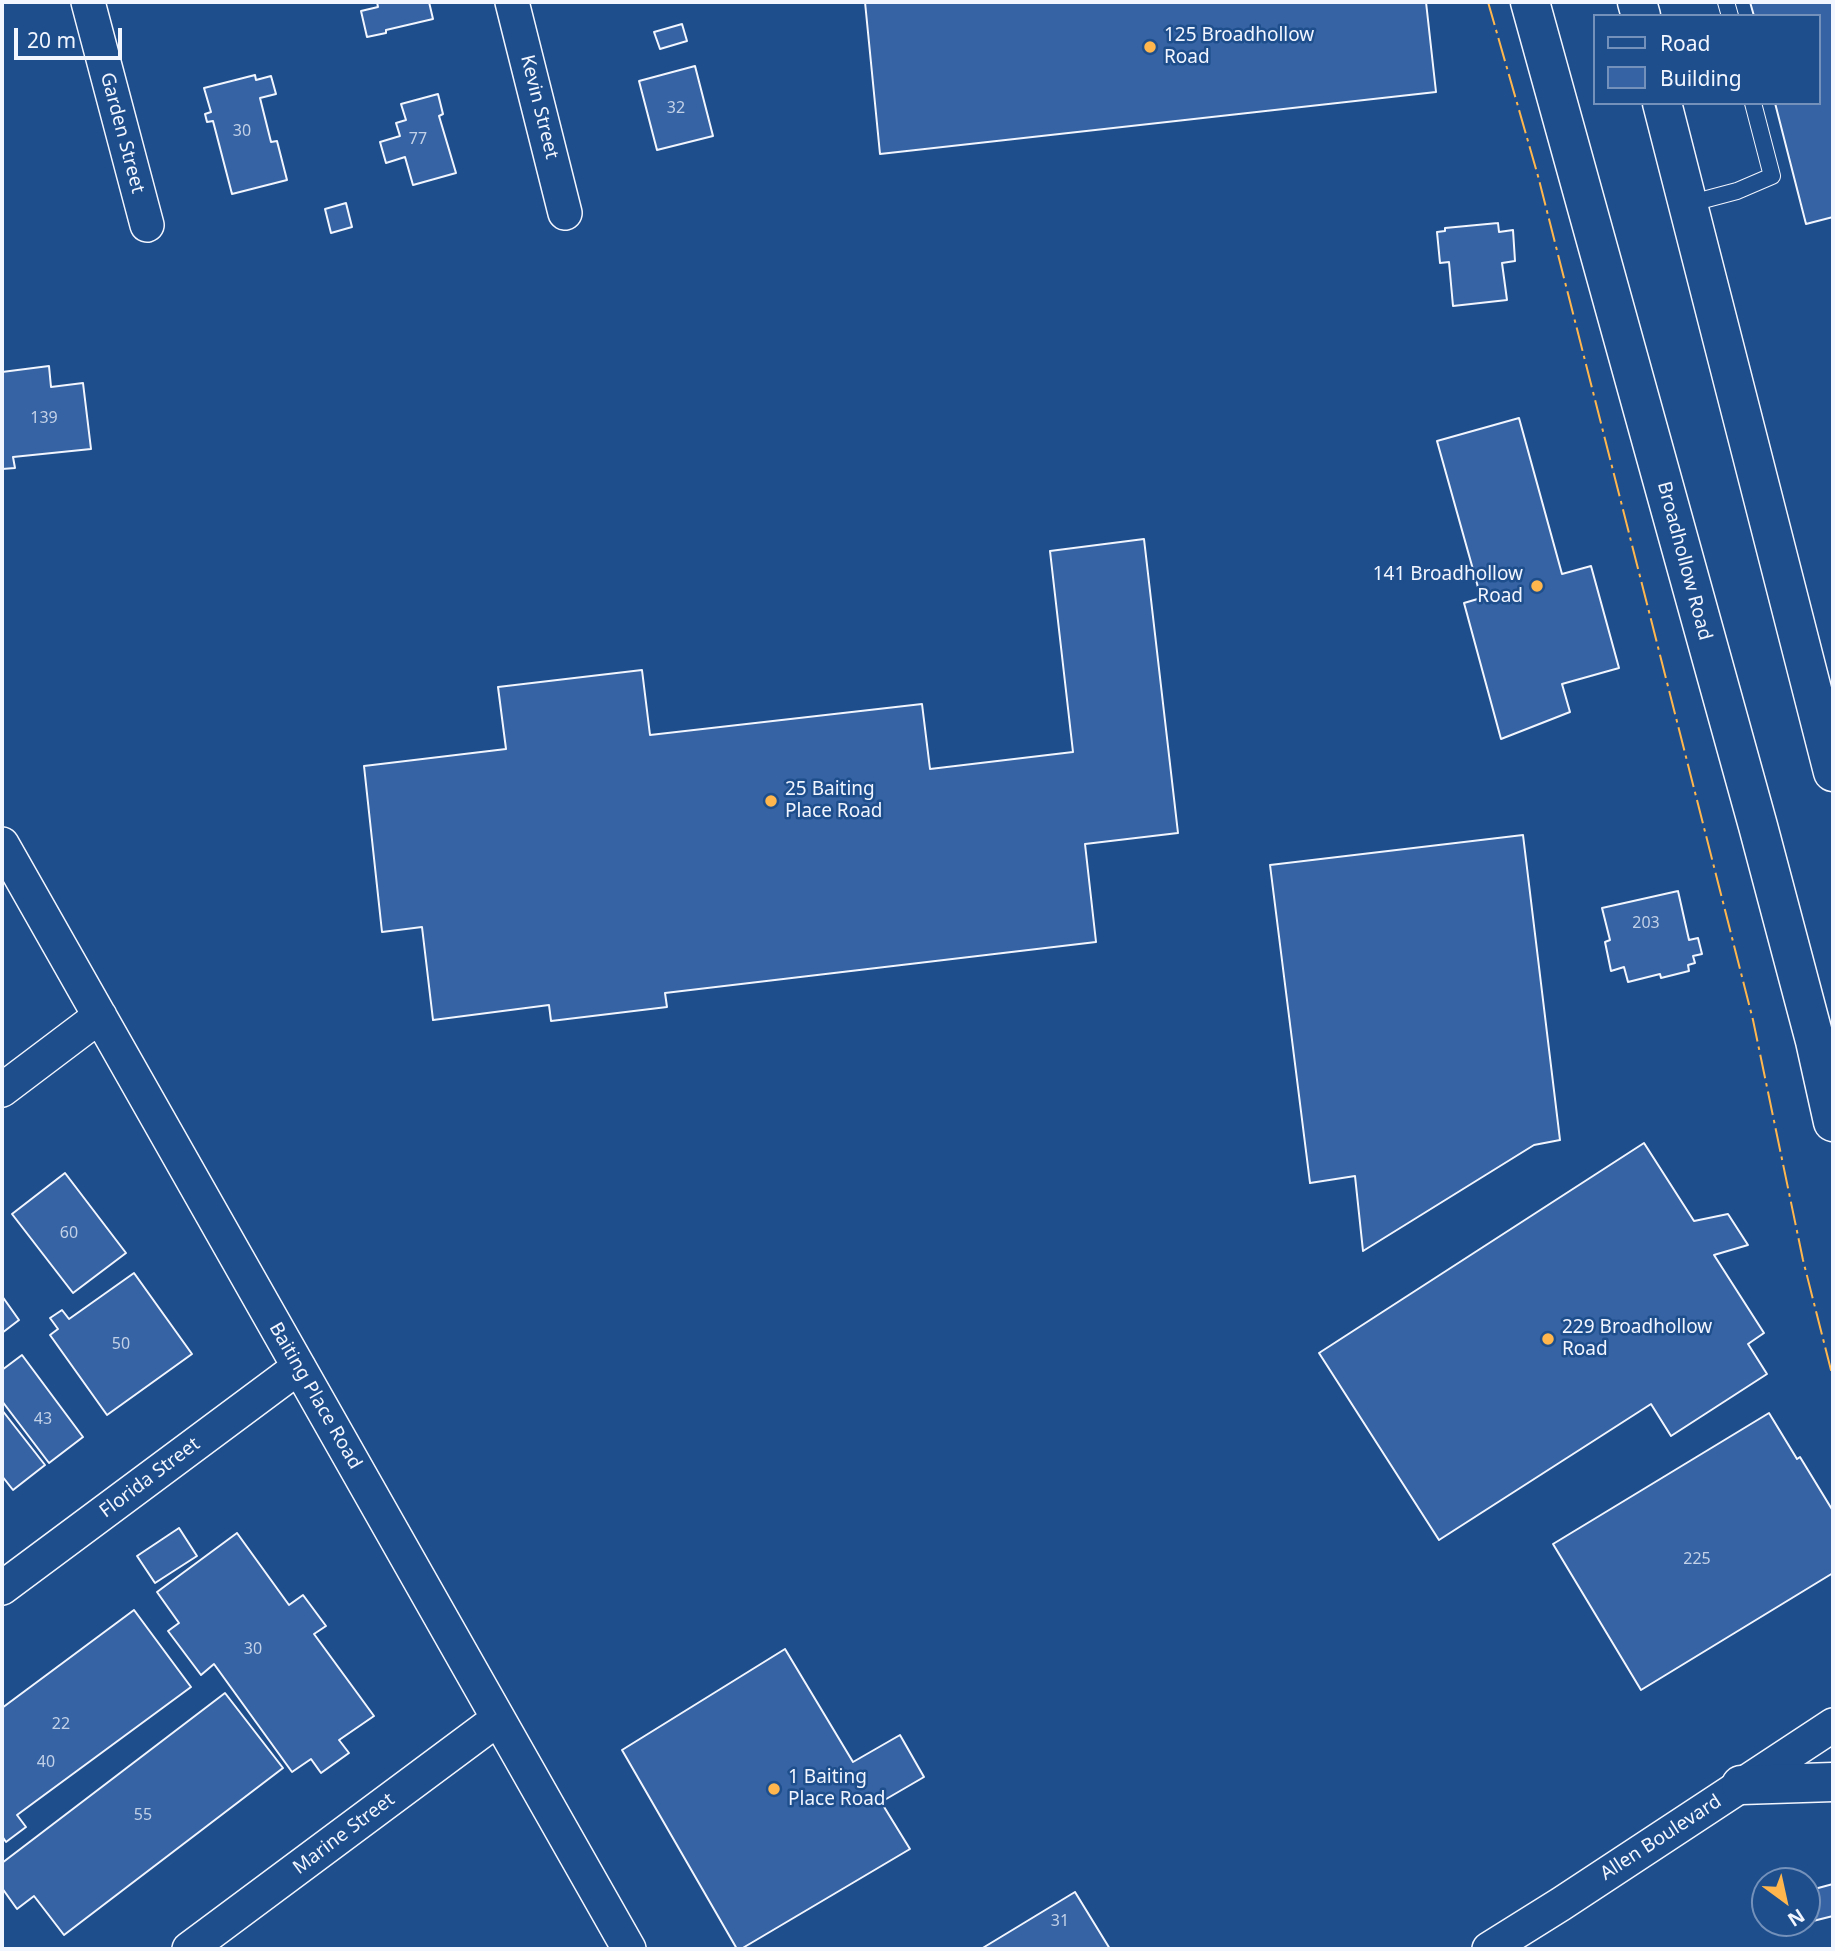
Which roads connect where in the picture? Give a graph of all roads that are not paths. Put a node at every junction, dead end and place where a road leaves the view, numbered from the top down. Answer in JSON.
{"nodes":[{"id":1,"x":88,"y":2,"type":"edge"},
{"id":2,"x":512,"y":2,"type":"edge"},
{"id":3,"x":1530,"y":2,"type":"edge"},
{"id":4,"x":1663,"y":105,"type":"edge"},
{"id":5,"x":1754,"y":105,"type":"edge"},
{"id":6,"x":1688,"y":204,"type":"junction"},
{"id":7,"x":565,"y":213,"type":"dead end"},
{"id":8,"x":147,"y":225,"type":"dead end"},
{"id":9,"x":1833,"y":772,"type":"edge"},
{"id":10,"x":2,"y":844,"type":"edge"},
{"id":11,"x":100,"y":1016,"type":"junction"},
{"id":12,"x":2,"y":1090,"type":"edge"},
{"id":13,"x":1833,"y":1122,"type":"edge"},
{"id":14,"x":299,"y":1367,"type":"junction"},
{"id":15,"x":2,"y":1588,"type":"edge"},
{"id":16,"x":498,"y":1719,"type":"junction"},
{"id":17,"x":1833,"y":1725,"type":"edge"},
{"id":18,"x":1833,"y":1782,"type":"edge"},
{"id":19,"x":1741,"y":1786,"type":"junction"},
{"id":20,"x":189,"y":1949,"type":"edge"},
{"id":21,"x":629,"y":1949,"type":"edge"},
{"id":22,"x":1489,"y":1949,"type":"edge"}],
"edges":[{"from":1,"to":8,"type":"street","name":"Garden Street"},
{"from":2,"to":7,"type":"street","name":"Kevin Street"},
{"from":3,"to":13,"type":"main road","name":"Broadhollow Road"},
{"from":4,"to":6,"type":"main road"},
{"from":5,"to":6,"type":"lane"},
{"from":6,"to":9,"type":"main road"},
{"from":10,"to":11,"type":"street","name":"Baiting Place Road"},
{"from":11,"to":12,"type":"street"},
{"from":11,"to":14,"type":"street","name":"Baiting Place Road"},
{"from":14,"to":15,"type":"street","name":"Florida Street"},
{"from":14,"to":16,"type":"street","name":"Baiting Place Road"},
{"from":16,"to":20,"type":"street","name":"Marine Street"},
{"from":16,"to":21,"type":"street","name":"Baiting Place Road"},
{"from":17,"to":19,"type":"street","name":"Allen Boulevard"},
{"from":18,"to":19,"type":"main road"},
{"from":19,"to":22,"type":"street","name":"Allen Boulevard"}]}
